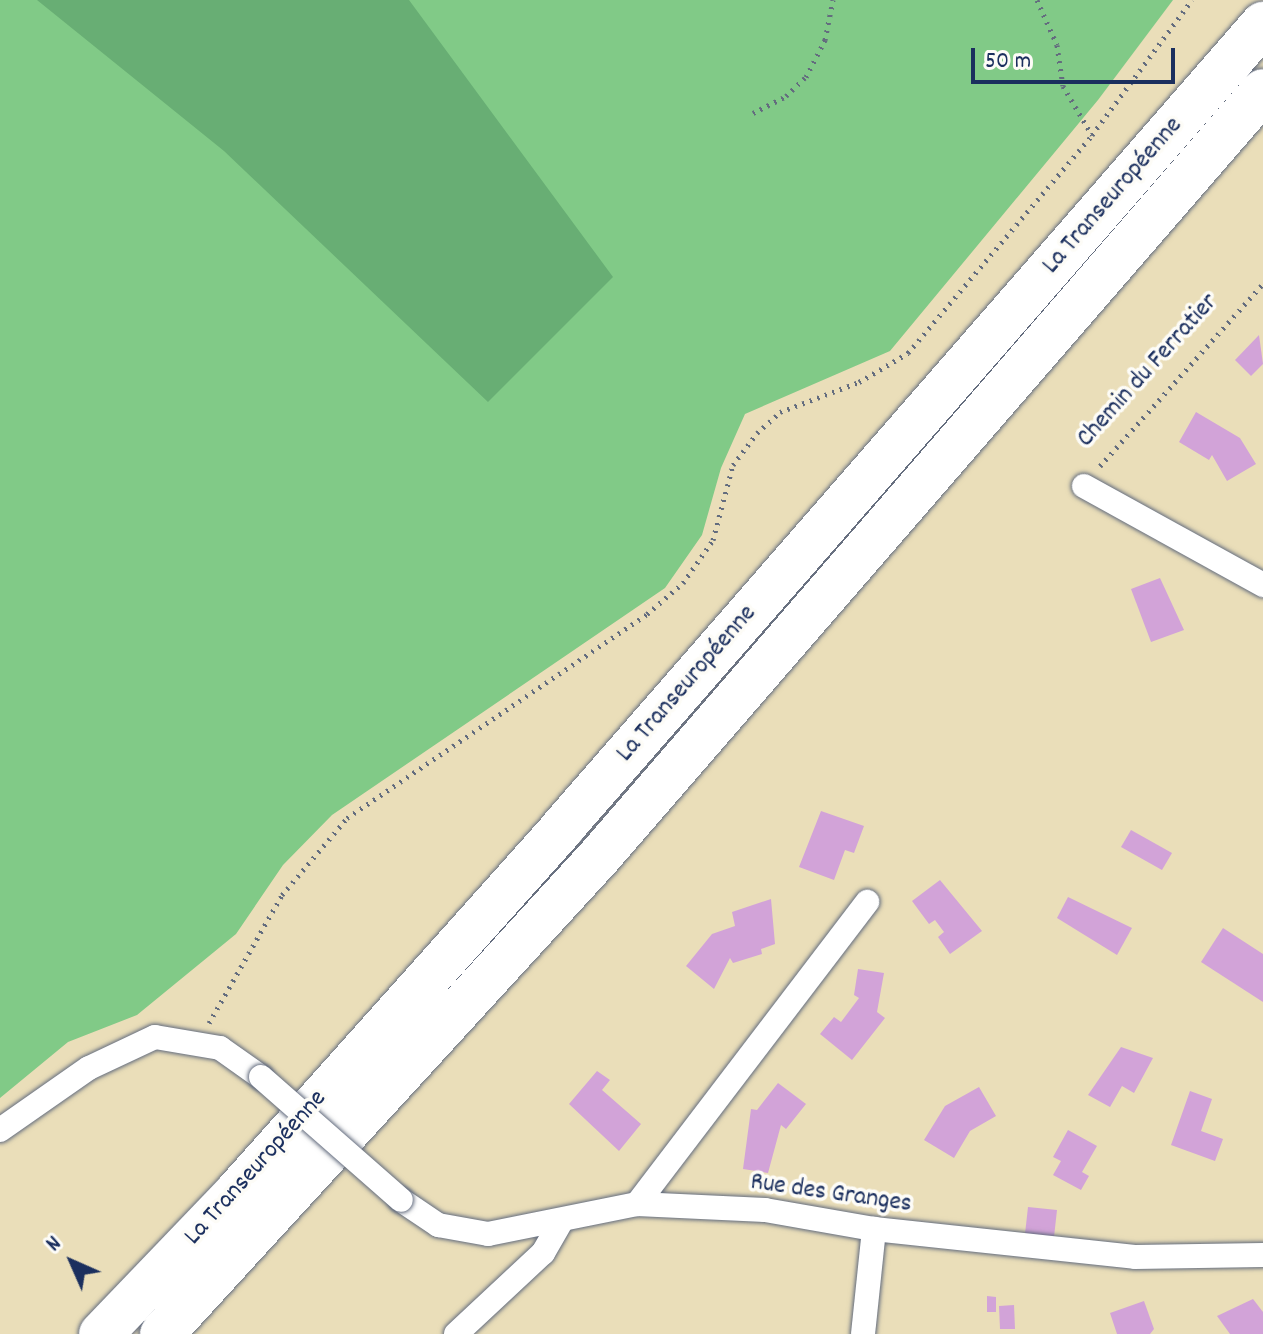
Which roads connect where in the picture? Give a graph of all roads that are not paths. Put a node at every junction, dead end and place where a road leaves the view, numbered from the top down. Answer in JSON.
{"nodes":[{"id":1,"x":1263,"y":24,"type":"edge"},
{"id":2,"x":1263,"y":91,"type":"edge"},
{"id":3,"x":1084,"y":486,"type":"road end"},
{"id":4,"x":1263,"y":585,"type":"edge"},
{"id":5,"x":867,"y":902,"type":"dead end"},
{"id":6,"x":0,"y":1130,"type":"edge"},
{"id":7,"x":637,"y":1204,"type":"junction"},
{"id":8,"x":562,"y":1220,"type":"junction"},
{"id":9,"x":874,"y":1229,"type":"junction"},
{"id":10,"x":1263,"y":1255,"type":"edge"},
{"id":11,"x":101,"y":1334,"type":"edge"},
{"id":12,"x":162,"y":1334,"type":"edge"},
{"id":13,"x":456,"y":1334,"type":"edge"},
{"id":14,"x":863,"y":1334,"type":"edge"}],
"edges":[{"from":1,"to":11,"type":"highway","name":"La Transeuropéenne"},
{"from":2,"to":12,"type":"highway","name":"La Transeuropéenne"},
{"from":3,"to":4,"type":"street","name":"Chemin du Ferratier"},
{"from":5,"to":7,"type":"street"},
{"from":6,"to":8,"type":"street","name":"Rue des Granges","bridge":true},
{"from":7,"to":8,"type":"street","name":"Rue des Granges"},
{"from":7,"to":9,"type":"street","name":"Rue des Granges"},
{"from":8,"to":13,"type":"street"},
{"from":9,"to":10,"type":"street","name":"Rue des Granges"},
{"from":9,"to":14,"type":"street"}]}
